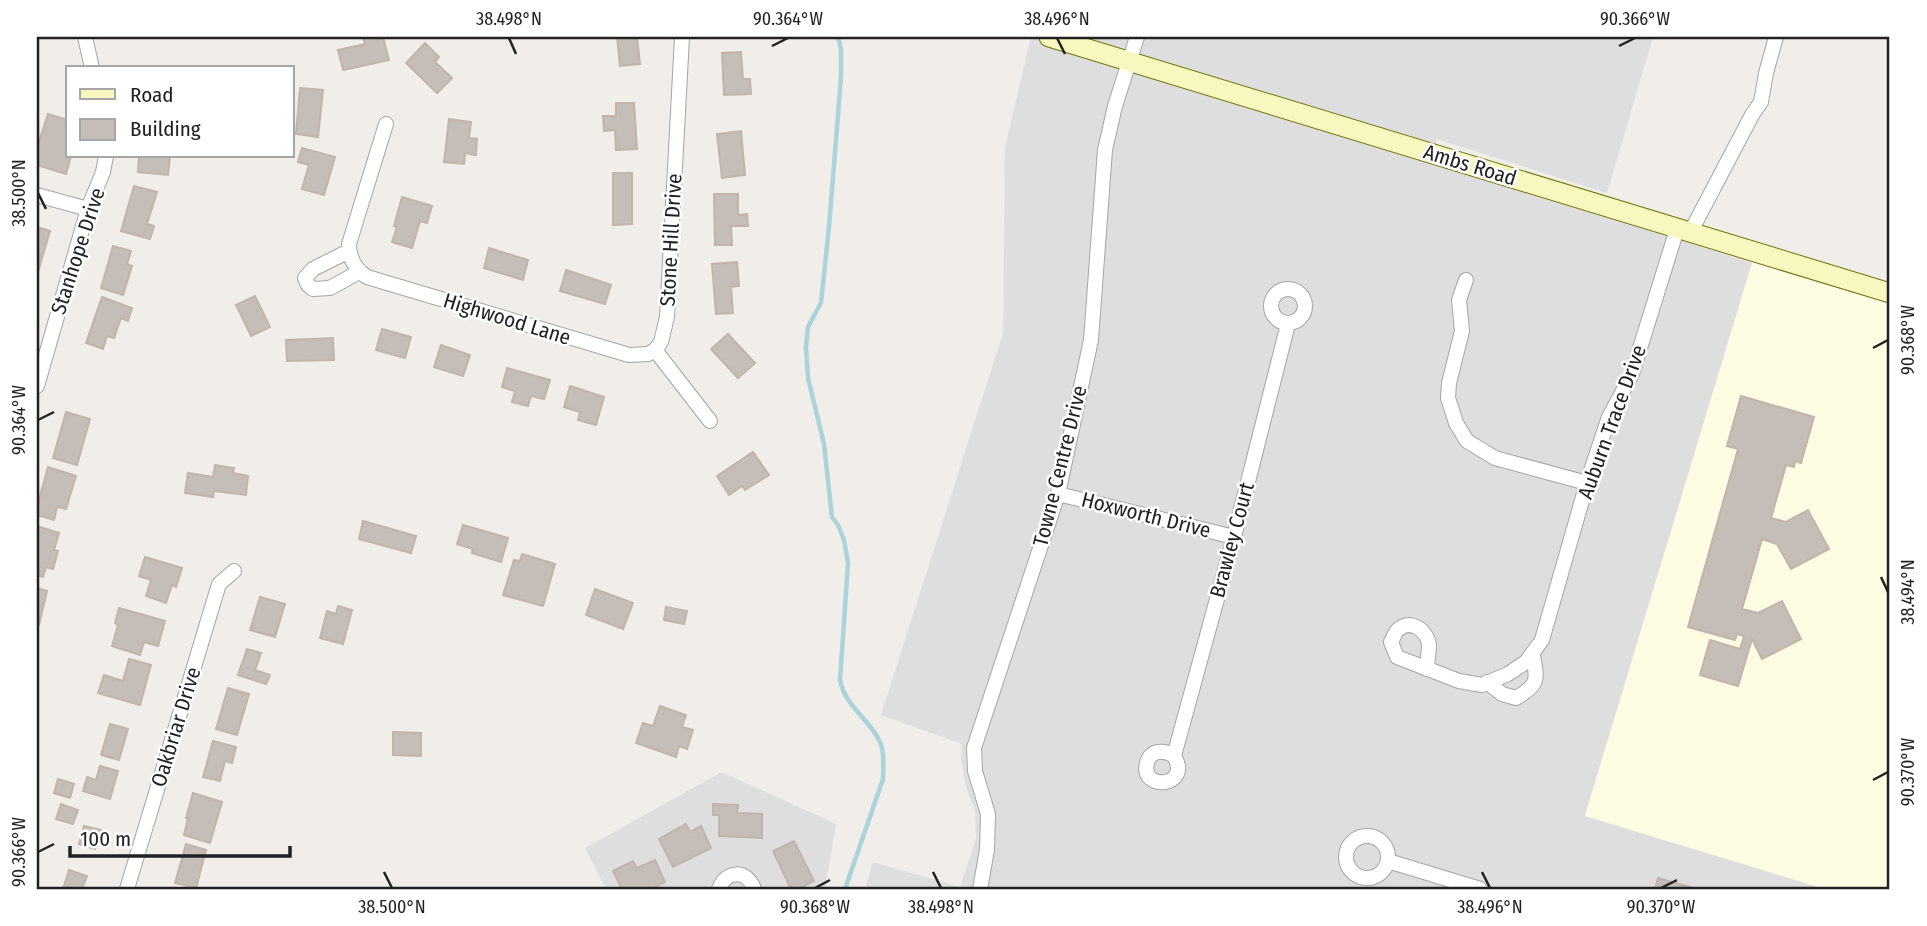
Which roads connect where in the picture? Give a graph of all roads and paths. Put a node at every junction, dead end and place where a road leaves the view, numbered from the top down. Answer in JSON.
{"nodes":[{"id":1,"x":85,"y":37,"type":"edge"},
{"id":2,"x":682,"y":37,"type":"edge"},
{"id":3,"x":1049,"y":37,"type":"edge"},
{"id":4,"x":1138,"y":37,"type":"edge"},
{"id":5,"x":1776,"y":37,"type":"edge"},
{"id":6,"x":1129,"y":61,"type":"junction"},
{"id":7,"x":92,"y":66,"type":"edge"},
{"id":8,"x":386,"y":124,"type":"dead end"},
{"id":9,"x":106,"y":158,"type":"edge"},
{"id":10,"x":37,"y":195,"type":"edge"},
{"id":11,"x":88,"y":209,"type":"junction"},
{"id":12,"x":1683,"y":231,"type":"junction"},
{"id":13,"x":1466,"y":279,"type":"dead end"},
{"id":14,"x":1890,"y":293,"type":"edge"},
{"id":15,"x":1288,"y":324,"type":"dead end"},
{"id":16,"x":655,"y":350,"type":"junction"},
{"id":17,"x":37,"y":386,"type":"edge"},
{"id":18,"x":710,"y":421,"type":"dead end"},
{"id":19,"x":1587,"y":484,"type":"junction"},
{"id":20,"x":1058,"y":494,"type":"junction"},
{"id":21,"x":1234,"y":537,"type":"junction"},
{"id":22,"x":234,"y":571,"type":"dead end"},
{"id":23,"x":1532,"y":655,"type":"junction"},
{"id":24,"x":1427,"y":668,"type":"dead end"},
{"id":25,"x":1487,"y":682,"type":"junction"},
{"id":26,"x":1174,"y":755,"type":"dead end"},
{"id":27,"x":1388,"y":861,"type":"dead end"},
{"id":28,"x":127,"y":889,"type":"edge"},
{"id":29,"x":719,"y":889,"type":"edge"},
{"id":30,"x":754,"y":889,"type":"edge"},
{"id":31,"x":980,"y":889,"type":"edge"},
{"id":32,"x":1480,"y":889,"type":"edge"}],
"edges":[{"from":1,"to":7,"type":"street"},
{"from":2,"to":16,"type":"street","name":"Stone Hill Drive"},
{"from":3,"to":6,"type":"street","name":"Ambs Road"},
{"from":4,"to":6,"type":"street","name":"Towne Centre Drive"},
{"from":5,"to":12,"type":"street","name":"Auburn Trace Drive"},
{"from":6,"to":12,"type":"street","name":"Ambs Road"},
{"from":6,"to":20,"type":"street","name":"Towne Centre Drive"},
{"from":8,"to":16,"type":"street","name":"Highwood Lane"},
{"from":9,"to":11,"type":"street","name":"Stanhope Drive"},
{"from":10,"to":11,"type":"street"},
{"from":11,"to":17,"type":"street","name":"Stanhope Drive"},
{"from":12,"to":14,"type":"street","name":"Ambs Road"},
{"from":12,"to":19,"type":"street","name":"Auburn Trace Drive"},
{"from":13,"to":19,"type":"street"},
{"from":15,"to":21,"type":"street","name":"Brawley Court"},
{"from":16,"to":18,"type":"street"},
{"from":19,"to":23,"type":"street","name":"Auburn Trace Drive"},
{"from":20,"to":21,"type":"street","name":"Hoxworth Drive"},
{"from":20,"to":31,"type":"street","name":"Towne Centre Drive"},
{"from":21,"to":26,"type":"street","name":"Brawley Court"},
{"from":22,"to":28,"type":"street","name":"Oakbriar Drive"},
{"from":23,"to":25,"type":"street","name":"Auburn Trace Drive"},
{"from":23,"to":25,"type":"street","name":"Auburn Trace Drive"},
{"from":24,"to":25,"type":"street","name":"Auburn Trace Drive"},
{"from":27,"to":32,"type":"street"},
{"from":29,"to":30,"type":"street"}]}
